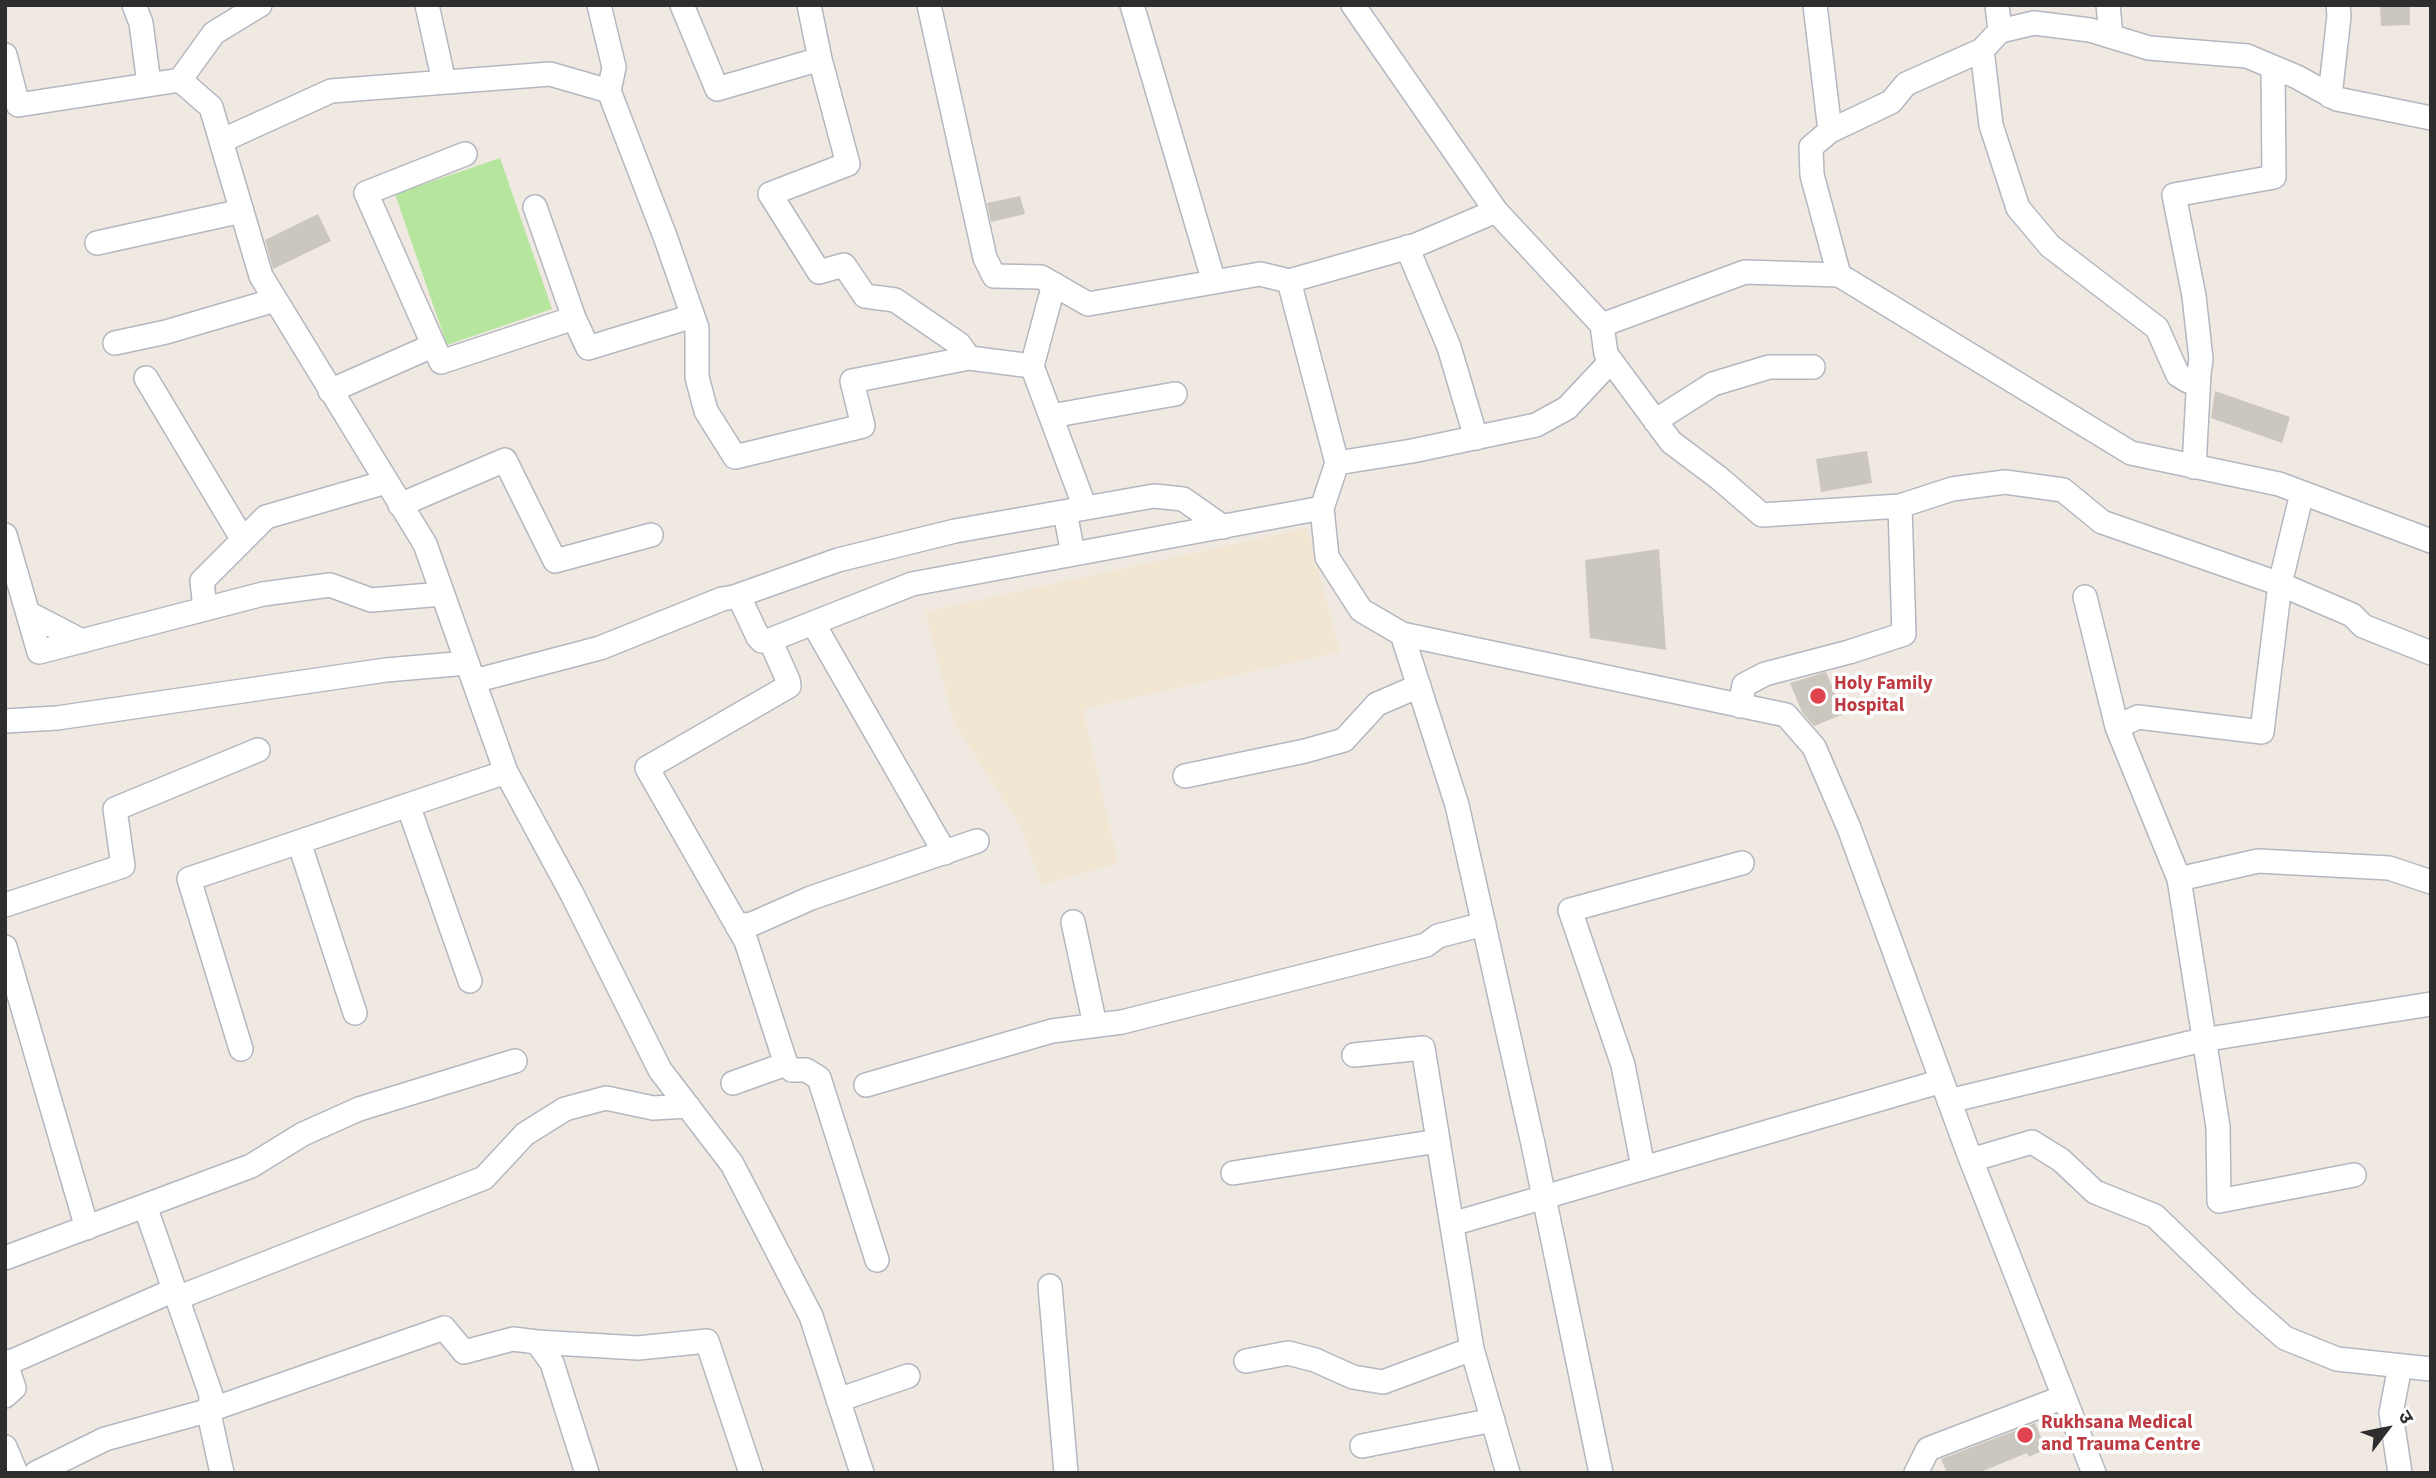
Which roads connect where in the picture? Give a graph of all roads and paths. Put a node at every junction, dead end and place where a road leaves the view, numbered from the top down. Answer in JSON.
{"nodes":[{"id":1,"x":134,"y":5,"type":"edge"},
{"id":2,"x":428,"y":5,"type":"edge"},
{"id":3,"x":599,"y":5,"type":"edge"},
{"id":4,"x":682,"y":5,"type":"edge"},
{"id":5,"x":809,"y":5,"type":"edge"},
{"id":6,"x":929,"y":5,"type":"edge"},
{"id":7,"x":1132,"y":5,"type":"edge"},
{"id":8,"x":1353,"y":5,"type":"edge"},
{"id":9,"x":1815,"y":5,"type":"edge"},
{"id":10,"x":1997,"y":5,"type":"edge"},
{"id":11,"x":2108,"y":5,"type":"edge"},
{"id":12,"x":2337,"y":5,"type":"edge"},
{"id":13,"x":254,"y":7,"type":"edge"},
{"id":14,"x":2000,"y":31,"type":"junction"},
{"id":15,"x":2111,"y":36,"type":"junction"},
{"id":16,"x":1982,"y":50,"type":"junction"},
{"id":17,"x":5,"y":55,"type":"edge"},
{"id":18,"x":820,"y":59,"type":"junction"},
{"id":19,"x":2273,"y":67,"type":"junction"},
{"id":20,"x":180,"y":80,"type":"junction"},
{"id":21,"x":444,"y":82,"type":"junction"},
{"id":22,"x":149,"y":84,"type":"junction"},
{"id":23,"x":609,"y":91,"type":"junction"},
{"id":24,"x":2330,"y":96,"type":"junction"},
{"id":25,"x":12,"y":109,"type":"edge"},
{"id":26,"x":2431,"y":118,"type":"edge"},
{"id":27,"x":1830,"y":131,"type":"junction"},
{"id":28,"x":221,"y":141,"type":"junction"},
{"id":29,"x":465,"y":154,"type":"dead end"},
{"id":30,"x":535,"y":207,"type":"dead end"},
{"id":31,"x":242,"y":211,"type":"junction"},
{"id":32,"x":1496,"y":211,"type":"junction"},
{"id":33,"x":97,"y":243,"type":"dead end"},
{"id":34,"x":1407,"y":247,"type":"junction"},
{"id":35,"x":1839,"y":275,"type":"junction"},
{"id":36,"x":1289,"y":281,"type":"junction"},
{"id":37,"x":1214,"y":282,"type":"junction"},
{"id":38,"x":1054,"y":285,"type":"junction"},
{"id":39,"x":275,"y":300,"type":"junction"},
{"id":40,"x":693,"y":316,"type":"junction"},
{"id":41,"x":574,"y":318,"type":"junction"},
{"id":42,"x":1602,"y":325,"type":"junction"},
{"id":43,"x":115,"y":343,"type":"dead end"},
{"id":44,"x":432,"y":346,"type":"junction"},
{"id":45,"x":969,"y":358,"type":"junction"},
{"id":46,"x":1611,"y":361,"type":"junction"},
{"id":47,"x":1032,"y":366,"type":"junction"},
{"id":48,"x":1812,"y":367,"type":"dead end"},
{"id":49,"x":2199,"y":374,"type":"junction"},
{"id":50,"x":146,"y":378,"type":"dead end"},
{"id":51,"x":330,"y":391,"type":"junction"},
{"id":52,"x":1175,"y":394,"type":"dead end"},
{"id":53,"x":1051,"y":416,"type":"junction"},
{"id":54,"x":1655,"y":421,"type":"junction"},
{"id":55,"x":1476,"y":438,"type":"junction"},
{"id":56,"x":1337,"y":463,"type":"junction"},
{"id":57,"x":2194,"y":467,"type":"junction"},
{"id":58,"x":386,"y":482,"type":"junction"},
{"id":59,"x":2302,"y":493,"type":"junction"},
{"id":60,"x":400,"y":505,"type":"junction"},
{"id":61,"x":1073,"y":505,"type":"junction"},
{"id":62,"x":1900,"y":506,"type":"junction"},
{"id":63,"x":1322,"y":508,"type":"junction"},
{"id":64,"x":1223,"y":527,"type":"junction"},
{"id":65,"x":5,"y":535,"type":"edge"},
{"id":66,"x":651,"y":535,"type":"dead end"},
{"id":67,"x":243,"y":540,"type":"junction"},
{"id":68,"x":2431,"y":541,"type":"edge"},
{"id":69,"x":1073,"y":554,"type":"junction"},
{"id":70,"x":2280,"y":584,"type":"junction"},
{"id":71,"x":442,"y":594,"type":"junction"},
{"id":72,"x":734,"y":597,"type":"junction"},
{"id":73,"x":2085,"y":597,"type":"dead end"},
{"id":74,"x":205,"y":609,"type":"junction"},
{"id":75,"x":813,"y":623,"type":"junction"},
{"id":76,"x":1402,"y":634,"type":"junction"},
{"id":77,"x":770,"y":640,"type":"junction"},
{"id":78,"x":2431,"y":653,"type":"edge"},
{"id":79,"x":470,"y":672,"type":"junction"},
{"id":80,"x":1419,"y":687,"type":"junction"},
{"id":81,"x":1741,"y":706,"type":"junction"},
{"id":82,"x":5,"y":721,"type":"edge"},
{"id":83,"x":2117,"y":727,"type":"junction"},
{"id":84,"x":258,"y":750,"type":"dead end"},
{"id":85,"x":506,"y":772,"type":"junction"},
{"id":86,"x":1185,"y":776,"type":"dead end"},
{"id":87,"x":408,"y":805,"type":"junction"},
{"id":88,"x":977,"y":841,"type":"dead end"},
{"id":89,"x":299,"y":842,"type":"junction"},
{"id":90,"x":944,"y":853,"type":"junction"},
{"id":91,"x":1742,"y":863,"type":"dead end"},
{"id":92,"x":2179,"y":879,"type":"junction"},
{"id":93,"x":2431,"y":882,"type":"edge"},
{"id":94,"x":5,"y":905,"type":"edge"},
{"id":95,"x":1073,"y":922,"type":"dead end"},
{"id":96,"x":1484,"y":925,"type":"junction"},
{"id":97,"x":737,"y":926,"type":"junction"},
{"id":98,"x":5,"y":947,"type":"edge"},
{"id":99,"x":470,"y":981,"type":"dead end"},
{"id":100,"x":2431,"y":1004,"type":"edge"},
{"id":101,"x":355,"y":1013,"type":"dead end"},
{"id":102,"x":1095,"y":1025,"type":"junction"},
{"id":103,"x":2202,"y":1040,"type":"junction"},
{"id":104,"x":241,"y":1049,"type":"dead end"},
{"id":105,"x":1354,"y":1055,"type":"dead end"},
{"id":106,"x":515,"y":1061,"type":"dead end"},
{"id":107,"x":786,"y":1064,"type":"junction"},
{"id":108,"x":733,"y":1083,"type":"dead end"},
{"id":109,"x":866,"y":1085,"type":"dead end"},
{"id":110,"x":1945,"y":1091,"type":"junction"},
{"id":111,"x":688,"y":1106,"type":"junction"},
{"id":112,"x":1438,"y":1141,"type":"junction"},
{"id":113,"x":1971,"y":1160,"type":"junction"},
{"id":114,"x":1643,"y":1167,"type":"junction"},
{"id":115,"x":1233,"y":1173,"type":"dead end"},
{"id":116,"x":2354,"y":1175,"type":"dead end"},
{"id":117,"x":1544,"y":1195,"type":"junction"},
{"id":118,"x":145,"y":1206,"type":"junction"},
{"id":119,"x":1452,"y":1224,"type":"junction"},
{"id":120,"x":87,"y":1228,"type":"junction"},
{"id":121,"x":5,"y":1258,"type":"edge"},
{"id":122,"x":877,"y":1260,"type":"dead end"},
{"id":123,"x":1050,"y":1286,"type":"dead end"},
{"id":124,"x":176,"y":1294,"type":"junction"},
{"id":125,"x":537,"y":1342,"type":"junction"},
{"id":126,"x":1472,"y":1349,"type":"junction"},
{"id":127,"x":1246,"y":1361,"type":"dead end"},
{"id":128,"x":6,"y":1363,"type":"edge"},
{"id":129,"x":2400,"y":1366,"type":"junction"},
{"id":130,"x":2431,"y":1369,"type":"edge"},
{"id":131,"x":908,"y":1376,"type":"dead end"},
{"id":132,"x":5,"y":1396,"type":"edge"},
{"id":133,"x":2064,"y":1397,"type":"junction"},
{"id":134,"x":838,"y":1400,"type":"junction"},
{"id":135,"x":211,"y":1410,"type":"junction"},
{"id":136,"x":1493,"y":1420,"type":"junction"},
{"id":137,"x":1362,"y":1446,"type":"dead end"},
{"id":138,"x":5,"y":1447,"type":"edge"},
{"id":139,"x":580,"y":1471,"type":"edge"},
{"id":140,"x":16,"y":1473,"type":"edge"},
{"id":141,"x":36,"y":1473,"type":"edge"},
{"id":142,"x":222,"y":1473,"type":"edge"},
{"id":143,"x":751,"y":1473,"type":"edge"},
{"id":144,"x":862,"y":1473,"type":"edge"},
{"id":145,"x":1066,"y":1473,"type":"edge"},
{"id":146,"x":1508,"y":1473,"type":"edge"},
{"id":147,"x":1601,"y":1473,"type":"edge"},
{"id":148,"x":1916,"y":1473,"type":"edge"},
{"id":149,"x":2094,"y":1473,"type":"edge"},
{"id":150,"x":2400,"y":1473,"type":"edge"}],
"edges":[{"from":1,"to":22,"type":"street"},
{"from":2,"to":21,"type":"street"},
{"from":3,"to":23,"type":"street"},
{"from":4,"to":18,"type":"street"},
{"from":5,"to":18,"type":"street"},
{"from":6,"to":38,"type":"street"},
{"from":7,"to":37,"type":"street"},
{"from":8,"to":32,"type":"street"},
{"from":9,"to":27,"type":"street"},
{"from":10,"to":14,"type":"street"},
{"from":11,"to":15,"type":"street"},
{"from":12,"to":24,"type":"street"},
{"from":13,"to":20,"type":"street"},
{"from":14,"to":15,"type":"street"},
{"from":14,"to":16,"type":"street"},
{"from":15,"to":19,"type":"street"},
{"from":16,"to":27,"type":"street"},
{"from":16,"to":49,"type":"street"},
{"from":17,"to":25,"type":"street"},
{"from":18,"to":45,"type":"street"},
{"from":19,"to":24,"type":"street"},
{"from":19,"to":49,"type":"street"},
{"from":20,"to":22,"type":"street"},
{"from":20,"to":28,"type":"street"},
{"from":21,"to":23,"type":"street"},
{"from":21,"to":28,"type":"street"},
{"from":22,"to":25,"type":"street"},
{"from":23,"to":40,"type":"street"},
{"from":24,"to":26,"type":"street"},
{"from":27,"to":35,"type":"street"},
{"from":28,"to":31,"type":"street"},
{"from":29,"to":44,"type":"street"},
{"from":30,"to":41,"type":"street"},
{"from":31,"to":33,"type":"street"},
{"from":31,"to":39,"type":"street"},
{"from":32,"to":34,"type":"street"},
{"from":32,"to":42,"type":"street"},
{"from":34,"to":36,"type":"street"},
{"from":34,"to":55,"type":"street"},
{"from":35,"to":42,"type":"street"},
{"from":35,"to":57,"type":"street"},
{"from":36,"to":37,"type":"street"},
{"from":36,"to":56,"type":"street"},
{"from":37,"to":38,"type":"street"},
{"from":38,"to":47,"type":"street"},
{"from":39,"to":43,"type":"street"},
{"from":39,"to":51,"type":"street"},
{"from":40,"to":41,"type":"street"},
{"from":40,"to":45,"type":"street"},
{"from":41,"to":44,"type":"street"},
{"from":42,"to":46,"type":"street"},
{"from":44,"to":51,"type":"street"},
{"from":45,"to":47,"type":"street"},
{"from":46,"to":54,"type":"street"},
{"from":46,"to":55,"type":"street"},
{"from":47,"to":53,"type":"street"},
{"from":48,"to":54,"type":"street"},
{"from":49,"to":57,"type":"street"},
{"from":50,"to":67,"type":"street"},
{"from":51,"to":58,"type":"street"},
{"from":52,"to":53,"type":"street"},
{"from":53,"to":61,"type":"street"},
{"from":54,"to":62,"type":"street"},
{"from":55,"to":56,"type":"street"},
{"from":56,"to":63,"type":"street"},
{"from":57,"to":59,"type":"street"},
{"from":58,"to":60,"type":"street"},
{"from":58,"to":67,"type":"street"},
{"from":59,"to":68,"type":"street"},
{"from":59,"to":70,"type":"street"},
{"from":60,"to":66,"type":"street"},
{"from":60,"to":71,"type":"street"},
{"from":61,"to":64,"type":"street"},
{"from":61,"to":69,"type":"street"},
{"from":61,"to":72,"type":"street"},
{"from":62,"to":70,"type":"street"},
{"from":62,"to":81,"type":"street"},
{"from":63,"to":64,"type":"street"},
{"from":63,"to":76,"type":"street"},
{"from":64,"to":69,"type":"street"},
{"from":65,"to":74,"type":"street"},
{"from":67,"to":74,"type":"street"},
{"from":69,"to":75,"type":"street"},
{"from":70,"to":78,"type":"street"},
{"from":70,"to":83,"type":"street"},
{"from":71,"to":74,"type":"street"},
{"from":71,"to":79,"type":"street"},
{"from":72,"to":77,"type":"street"},
{"from":72,"to":79,"type":"street"},
{"from":73,"to":83,"type":"street"},
{"from":75,"to":77,"type":"street"},
{"from":75,"to":90,"type":"street"},
{"from":76,"to":80,"type":"street"},
{"from":76,"to":81,"type":"street"},
{"from":77,"to":97,"type":"street"},
{"from":79,"to":82,"type":"street"},
{"from":79,"to":85,"type":"street"},
{"from":80,"to":86,"type":"street"},
{"from":80,"to":96,"type":"street"},
{"from":81,"to":110,"type":"street"},
{"from":83,"to":92,"type":"street"},
{"from":84,"to":94,"type":"street"},
{"from":85,"to":87,"type":"street"},
{"from":85,"to":111,"type":"street"},
{"from":87,"to":89,"type":"street"},
{"from":87,"to":99,"type":"street"},
{"from":88,"to":90,"type":"street"},
{"from":89,"to":101,"type":"street"},
{"from":89,"to":104,"type":"street"},
{"from":90,"to":97,"type":"street"},
{"from":91,"to":114,"type":"street"},
{"from":92,"to":93,"type":"street"},
{"from":92,"to":103,"type":"street"},
{"from":95,"to":102,"type":"street"},
{"from":96,"to":102,"type":"street"},
{"from":96,"to":117,"type":"street"},
{"from":97,"to":107,"type":"street"},
{"from":98,"to":120,"type":"street"},
{"from":100,"to":103,"type":"street"},
{"from":102,"to":109,"type":"street"},
{"from":103,"to":110,"type":"street"},
{"from":103,"to":116,"type":"street"},
{"from":105,"to":112,"type":"street"},
{"from":106,"to":118,"type":"street"},
{"from":107,"to":108,"type":"street"},
{"from":107,"to":122,"type":"street"},
{"from":110,"to":113,"type":"street"},
{"from":110,"to":114,"type":"street"},
{"from":111,"to":124,"type":"street"},
{"from":111,"to":134,"type":"street"},
{"from":112,"to":115,"type":"street"},
{"from":112,"to":119,"type":"street"},
{"from":113,"to":129,"type":"street"},
{"from":113,"to":133,"type":"street"},
{"from":114,"to":117,"type":"street"},
{"from":117,"to":119,"type":"street"},
{"from":117,"to":147,"type":"street"},
{"from":118,"to":120,"type":"street"},
{"from":118,"to":124,"type":"street"},
{"from":119,"to":126,"type":"street"},
{"from":120,"to":121,"type":"street"},
{"from":123,"to":145,"type":"street"},
{"from":124,"to":128,"type":"street"},
{"from":124,"to":135,"type":"street"},
{"from":125,"to":135,"type":"street"},
{"from":125,"to":139,"type":"street"},
{"from":125,"to":143,"type":"street"},
{"from":126,"to":127,"type":"street"},
{"from":126,"to":136,"type":"street"},
{"from":128,"to":132,"type":"street"},
{"from":129,"to":130,"type":"street"},
{"from":129,"to":150,"type":"street"},
{"from":131,"to":134,"type":"street"},
{"from":133,"to":148,"type":"street"},
{"from":133,"to":149,"type":"street"},
{"from":134,"to":144,"type":"street"},
{"from":135,"to":141,"type":"street"},
{"from":135,"to":142,"type":"street"},
{"from":136,"to":137,"type":"street"},
{"from":136,"to":146,"type":"street"},
{"from":138,"to":140,"type":"street"}]}
